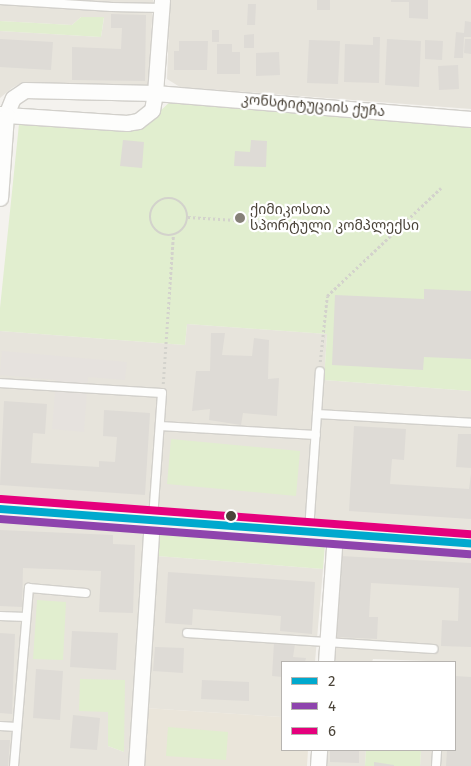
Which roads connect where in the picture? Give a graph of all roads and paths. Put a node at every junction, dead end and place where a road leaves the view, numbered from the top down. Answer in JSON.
{"nodes":[{"id":1,"x":0,"y":0,"type":"edge"},
{"id":2,"x":162,"y":4,"type":"edge"},
{"id":3,"x":155,"y":93,"type":"junction"},
{"id":4,"x":3,"y":115,"type":"edge"},
{"id":5,"x":471,"y":119,"type":"edge"},
{"id":6,"x":441,"y":188,"type":"dead end"},
{"id":7,"x":0,"y":198,"type":"edge"},
{"id":8,"x":188,"y":216,"type":"junction"},
{"id":9,"x":304,"y":224,"type":"dead end"},
{"id":10,"x":173,"y":236,"type":"junction"},
{"id":11,"x":320,"y":371,"type":"joint"},
{"id":12,"x":0,"y":383,"type":"edge"},
{"id":13,"x":162,"y":393,"type":"junction"},
{"id":14,"x":317,"y":414,"type":"junction"},
{"id":15,"x":471,"y":423,"type":"edge"},
{"id":16,"x":160,"y":426,"type":"junction"},
{"id":17,"x":316,"y":435,"type":"junction"},
{"id":18,"x":0,"y":509,"type":"edge"},
{"id":19,"x":152,"y":520,"type":"junction"},
{"id":20,"x":309,"y":532,"type":"junction"},
{"id":21,"x":336,"y":534,"type":"junction"},
{"id":22,"x":471,"y":544,"type":"edge"},
{"id":23,"x":86,"y":593,"type":"dead end"},
{"id":24,"x":0,"y":616,"type":"edge"},
{"id":25,"x":26,"y":617,"type":"junction"},
{"id":26,"x":187,"y":633,"type":"dead end"},
{"id":27,"x":327,"y":642,"type":"junction"},
{"id":28,"x":433,"y":649,"type":"dead end"},
{"id":29,"x":326,"y":661,"type":"edge"},
{"id":30,"x":0,"y":726,"type":"edge"},
{"id":31,"x":17,"y":727,"type":"junction"},
{"id":32,"x":319,"y":751,"type":"edge"},
{"id":33,"x":437,"y":751,"type":"edge"},
{"id":34,"x":14,"y":766,"type":"edge"},
{"id":35,"x":136,"y":766,"type":"edge"},
{"id":36,"x":318,"y":766,"type":"edge"},
{"id":37,"x":436,"y":766,"type":"edge"}],
"edges":[{"from":1,"to":2,"type":"lane"},
{"from":2,"to":3,"type":"street"},
{"from":3,"to":4,"type":"street","name":"კონსტიტუციის ქუჩა"},
{"from":3,"to":4,"type":"street"},
{"from":3,"to":5,"type":"street","name":"კონსტიტუციის ქუჩა"},
{"from":4,"to":7,"type":"street"},
{"from":6,"to":11,"type":"path"},
{"from":8,"to":9,"type":"path"},
{"from":8,"to":10,"type":"path"},
{"from":8,"to":10,"type":"path"},
{"from":10,"to":13,"type":"path"},
{"from":11,"to":14,"type":"lane"},
{"from":12,"to":13,"type":"lane"},
{"from":13,"to":16,"type":"lane"},
{"from":14,"to":15,"type":"lane"},
{"from":14,"to":17,"type":"lane"},
{"from":16,"to":17,"type":"lane"},
{"from":16,"to":19,"type":"lane"},
{"from":17,"to":20,"type":"lane"},
{"from":18,"to":19,"type":"street"},
{"from":19,"to":20,"type":"street"},
{"from":19,"to":35,"type":"street"},
{"from":20,"to":21,"type":"street"},
{"from":21,"to":22,"type":"street"},
{"from":21,"to":27,"type":"street"},
{"from":23,"to":25,"type":"lane"},
{"from":24,"to":25,"type":"lane"},
{"from":25,"to":31,"type":"lane"},
{"from":26,"to":27,"type":"lane"},
{"from":27,"to":28,"type":"lane"},
{"from":27,"to":29,"type":"street"},
{"from":30,"to":31,"type":"lane"},
{"from":31,"to":34,"type":"lane"},
{"from":32,"to":36,"type":"street"},
{"from":33,"to":37,"type":"lane"}]}
